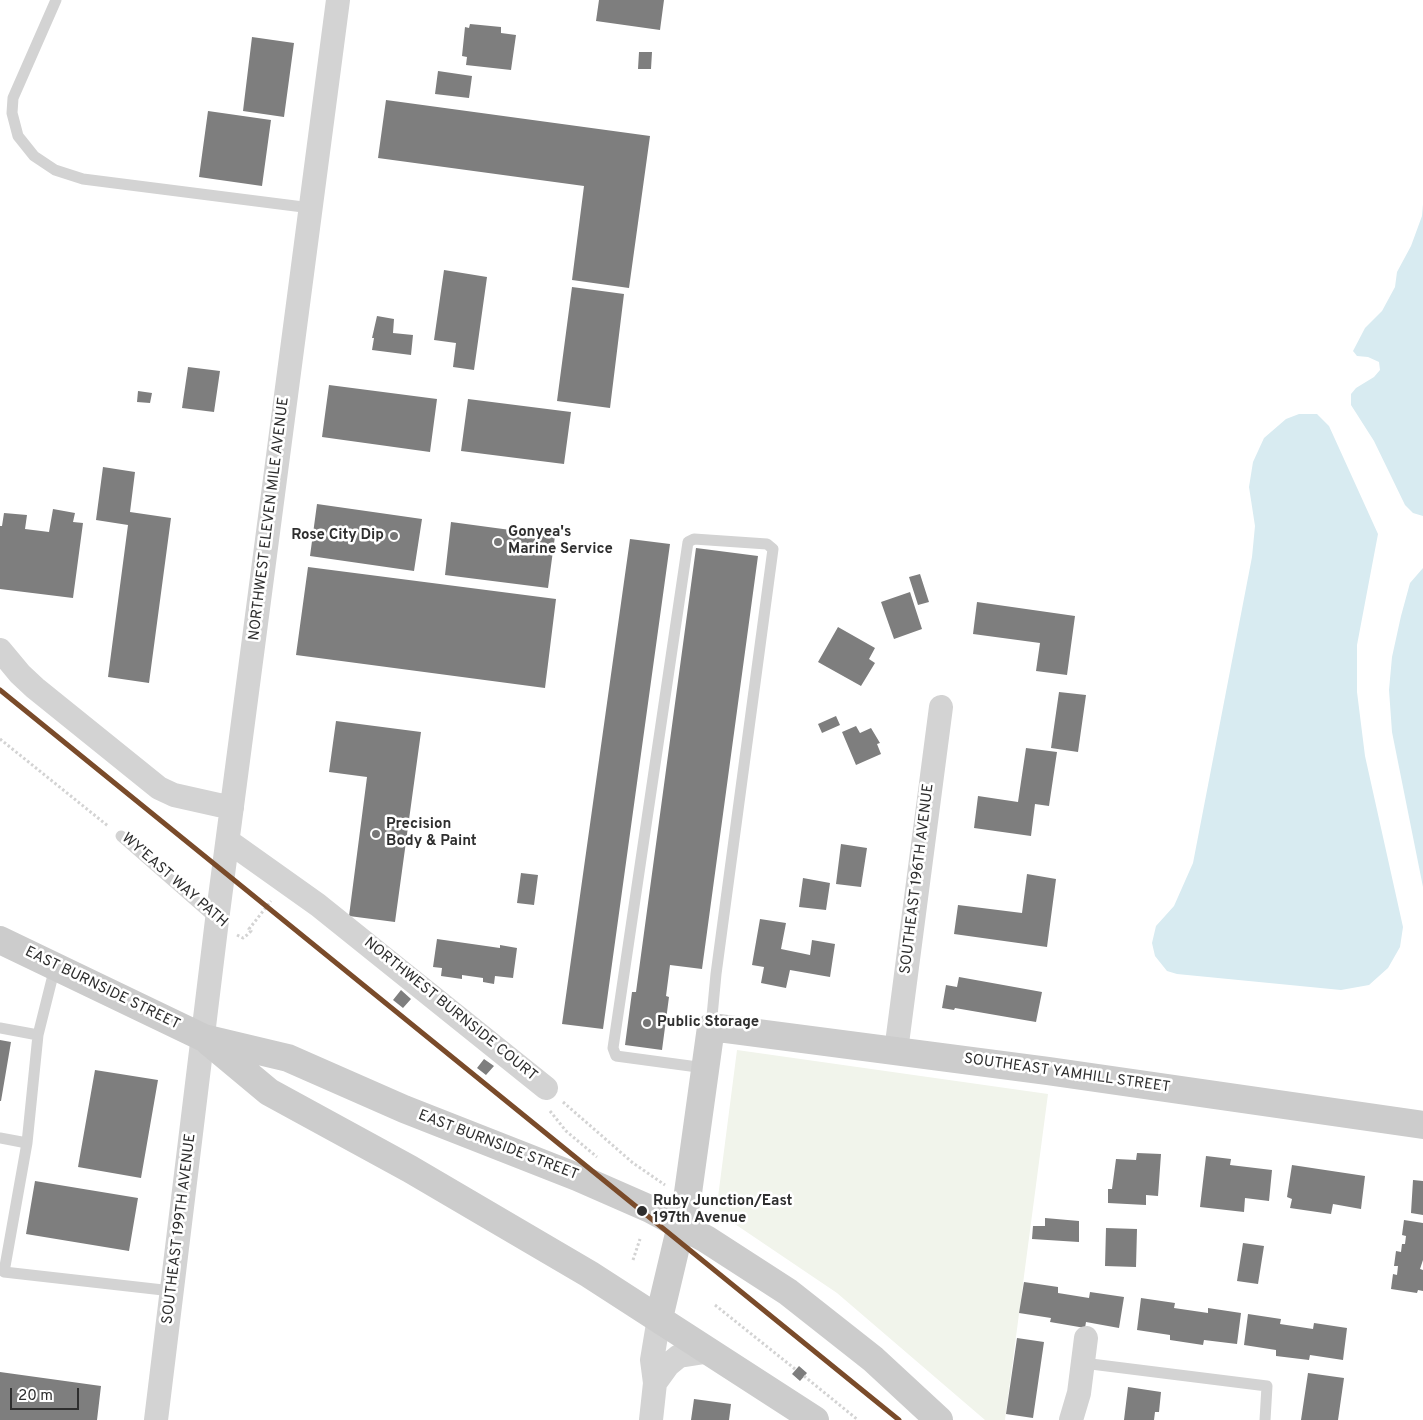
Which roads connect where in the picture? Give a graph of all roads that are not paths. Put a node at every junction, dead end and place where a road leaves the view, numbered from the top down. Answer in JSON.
{"nodes":[{"id":1,"x":56,"y":0,"type":"edge"},
{"id":2,"x":338,"y":0,"type":"edge"},
{"id":3,"x":311,"y":208,"type":"junction"},
{"id":4,"x":0,"y":650,"type":"edge"},
{"id":5,"x":941,"y":707,"type":"dead end"},
{"id":6,"x":232,"y":808,"type":"junction"},
{"id":7,"x":120,"y":836,"type":"road end"},
{"id":8,"x":228,"y":841,"type":"junction"},
{"id":9,"x":217,"y":920,"type":"junction"},
{"id":10,"x":0,"y":940,"type":"edge"},
{"id":11,"x":55,"y":967,"type":"junction"},
{"id":12,"x":711,"y":1027,"type":"junction"},
{"id":13,"x":0,"y":1028,"type":"edge"},
{"id":14,"x":38,"y":1035,"type":"junction"},
{"id":15,"x":204,"y":1038,"type":"junction"},
{"id":16,"x":896,"y":1051,"type":"junction"},
{"id":17,"x":705,"y":1068,"type":"junction"},
{"id":18,"x":546,"y":1088,"type":"road end"},
{"id":19,"x":1423,"y":1125,"type":"edge"},
{"id":20,"x":0,"y":1138,"type":"edge"},
{"id":21,"x":28,"y":1142,"type":"junction"},
{"id":22,"x":681,"y":1226,"type":"junction"},
{"id":23,"x":2,"y":1271,"type":"edge"},
{"id":24,"x":172,"y":1290,"type":"junction"},
{"id":25,"x":659,"y":1318,"type":"junction"},
{"id":26,"x":1086,"y":1338,"type":"dead end"},
{"id":27,"x":711,"y":1352,"type":"junction"},
{"id":28,"x":1083,"y":1363,"type":"junction"},
{"id":29,"x":655,"y":1384,"type":"junction"},
{"id":30,"x":156,"y":1420,"type":"edge"},
{"id":31,"x":651,"y":1420,"type":"edge"},
{"id":32,"x":815,"y":1420,"type":"edge"},
{"id":33,"x":939,"y":1420,"type":"edge"},
{"id":34,"x":1071,"y":1420,"type":"edge"},
{"id":35,"x":1265,"y":1420,"type":"edge"}],
"edges":[{"from":1,"to":3,"type":"lane"},
{"from":2,"to":3,"type":"street","name":"NORTHWEST ELEVEN MILE AVENUE"},
{"from":3,"to":6,"type":"street","name":"NORTHWEST ELEVEN MILE AVENUE"},
{"from":4,"to":6,"type":"street"},
{"from":5,"to":16,"type":"street","name":"SOUTHEAST 196TH AVENUE"},
{"from":6,"to":8,"type":"street","name":"NORTHWEST ELEVEN MILE AVENUE"},
{"from":7,"to":9,"type":"lane","name":"WY'EAST WAY PATH"},
{"from":8,"to":9,"type":"street","name":"NORTHWEST ELEVEN MILE AVENUE"},
{"from":8,"to":18,"type":"street","name":"NORTHWEST BURNSIDE COURT"},
{"from":9,"to":15,"type":"street","name":"NORTHWEST ELEVEN MILE AVENUE"},
{"from":10,"to":11,"type":"main road","name":"EAST BURNSIDE STREET"},
{"from":11,"to":14,"type":"lane"},
{"from":11,"to":15,"type":"main road","name":"EAST BURNSIDE STREET"},
{"from":12,"to":16,"type":"main road","name":"SOUTHEAST YAMHILL STREET"},
{"from":12,"to":17,"type":"main road"},
{"from":12,"to":17,"type":"lane"},
{"from":13,"to":14,"type":"lane"},
{"from":14,"to":21,"type":"lane"},
{"from":15,"to":22,"type":"main road","name":"EAST BURNSIDE STREET"},
{"from":15,"to":24,"type":"street","name":"SOUTHEAST 199TH AVENUE"},
{"from":15,"to":25,"type":"main road","name":"EAST BURNSIDE STREET"},
{"from":16,"to":19,"type":"main road","name":"SOUTHEAST YAMHILL STREET"},
{"from":17,"to":22,"type":"main road"},
{"from":20,"to":21,"type":"lane"},
{"from":21,"to":23,"type":"lane"},
{"from":22,"to":25,"type":"main road"},
{"from":22,"to":33,"type":"main road","name":"EAST BURNSIDE STREET"},
{"from":23,"to":24,"type":"lane"},
{"from":24,"to":30,"type":"street","name":"SOUTHEAST 199TH AVENUE"},
{"from":25,"to":27,"type":"main road","name":"EAST BURNSIDE STREET"},
{"from":25,"to":29,"type":"street"},
{"from":26,"to":28,"type":"street"},
{"from":27,"to":29,"type":"street"},
{"from":27,"to":32,"type":"main road","name":"EAST BURNSIDE STREET"},
{"from":28,"to":34,"type":"street"},
{"from":28,"to":35,"type":"lane"},
{"from":29,"to":31,"type":"street"}]}
